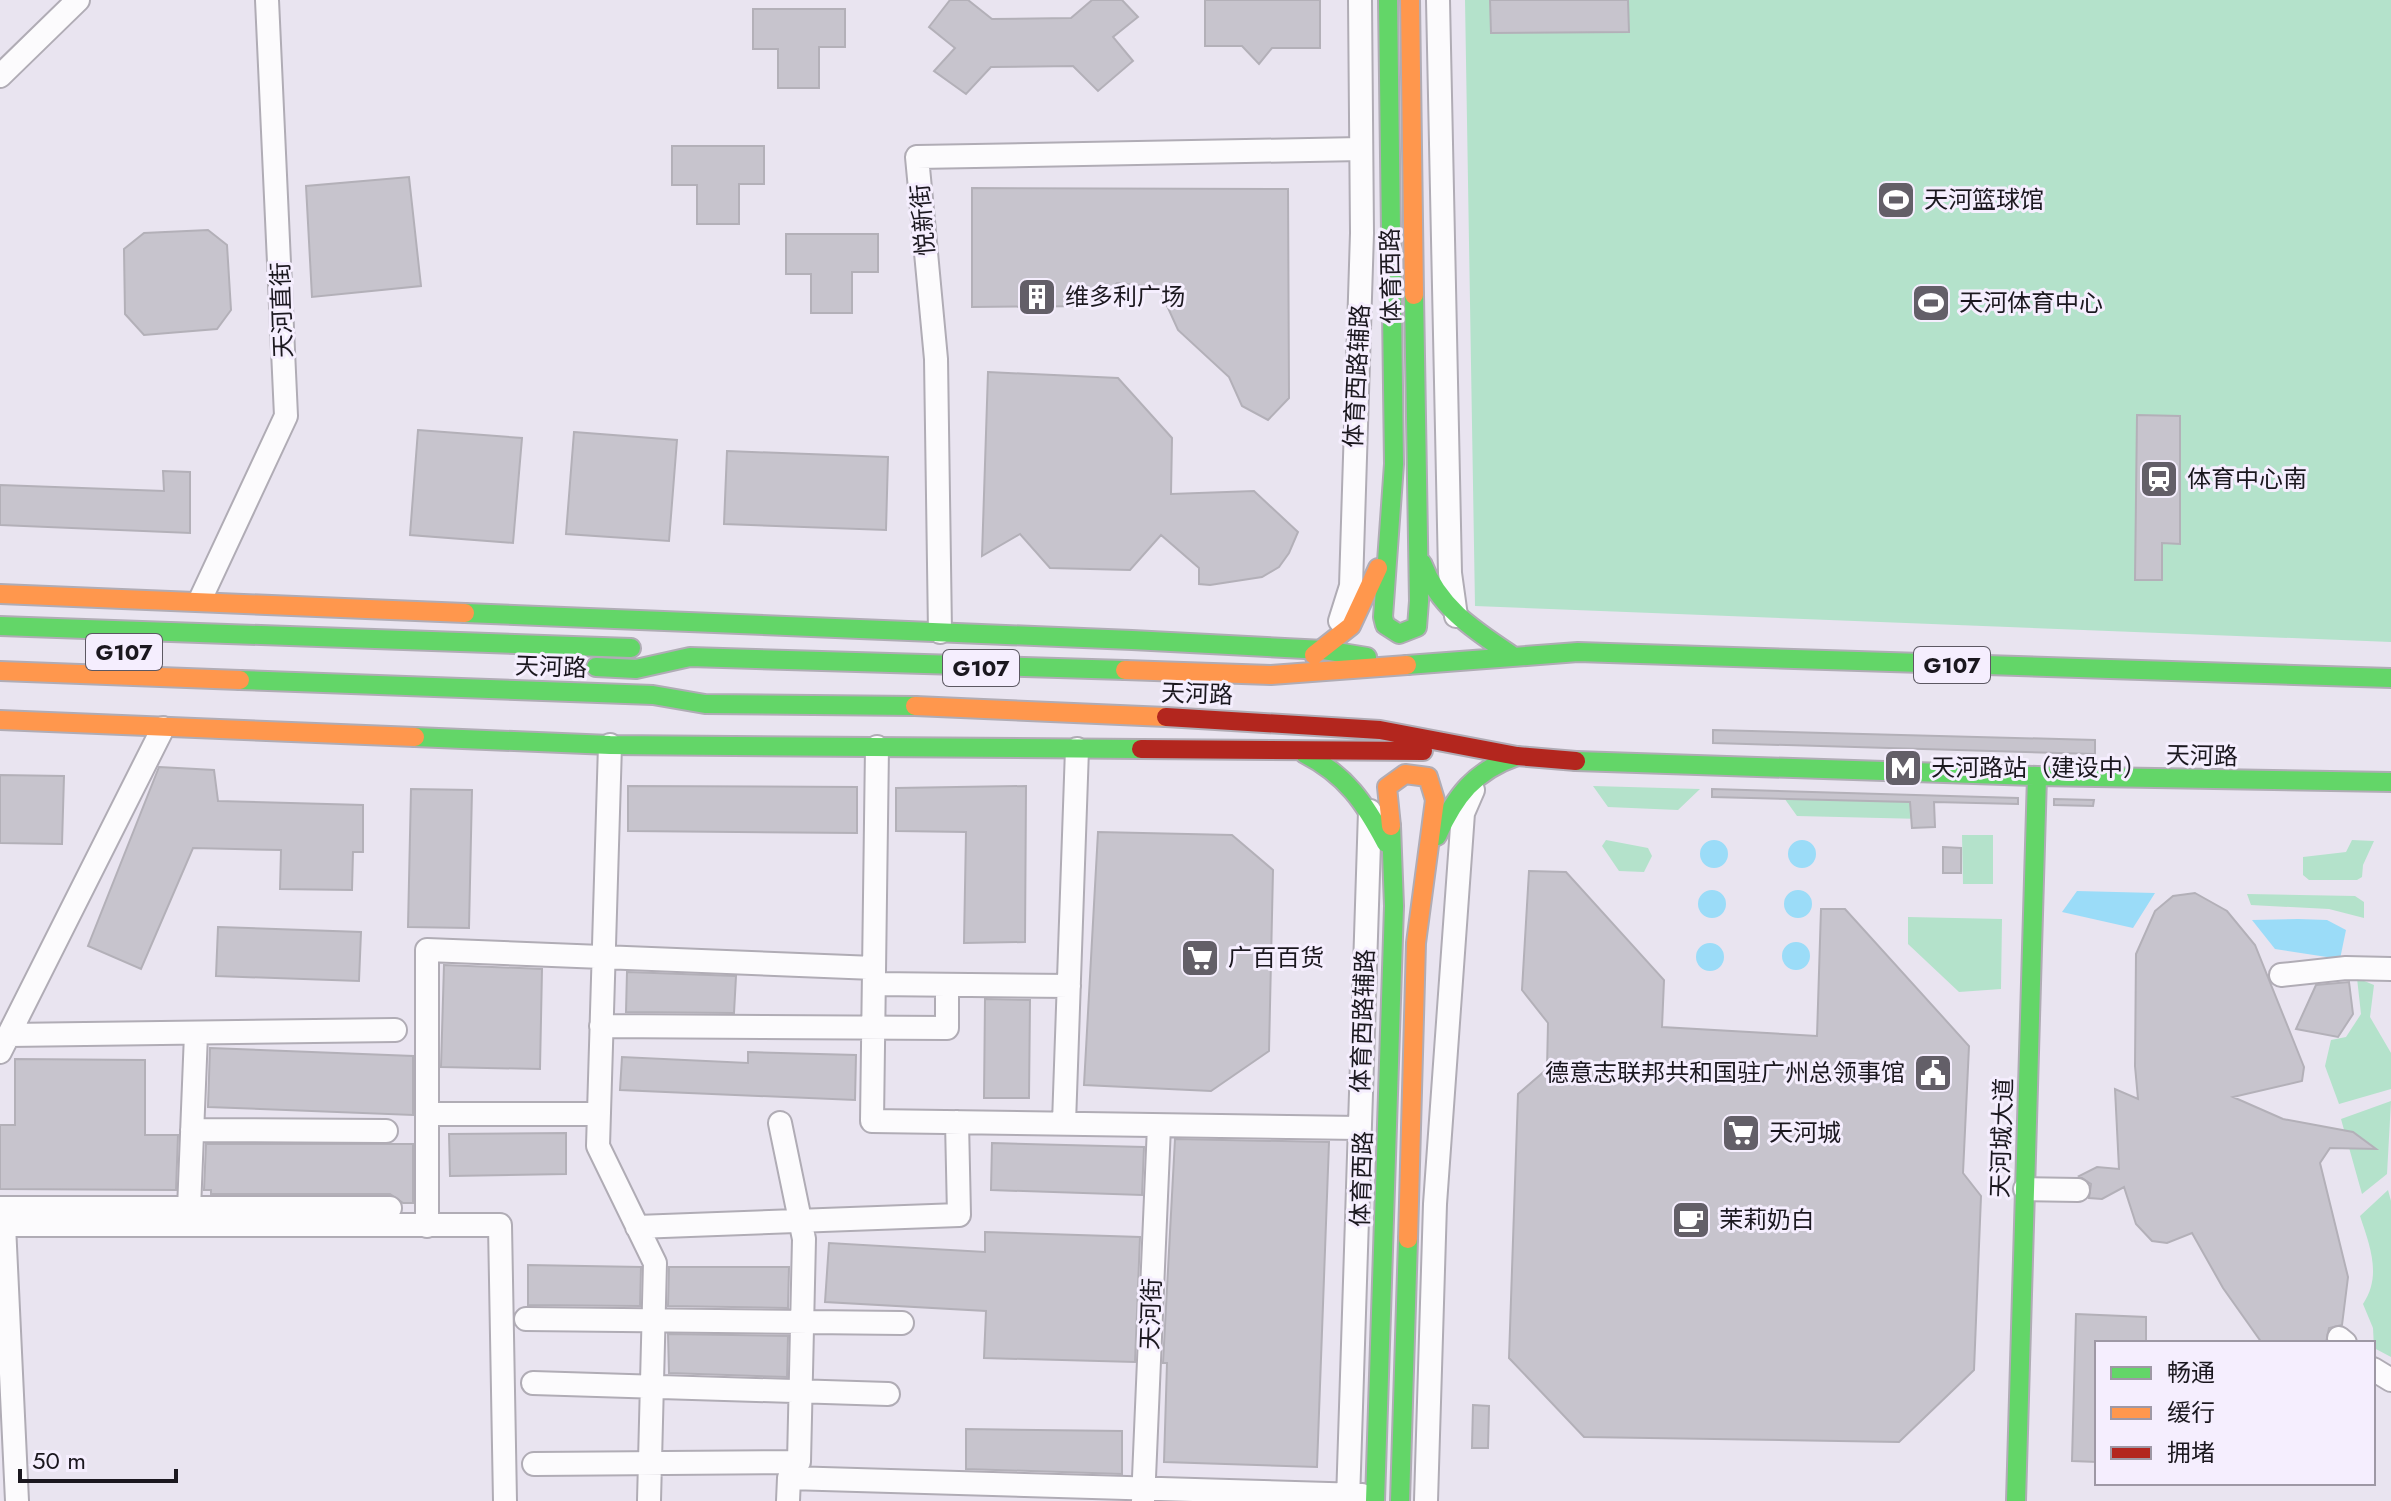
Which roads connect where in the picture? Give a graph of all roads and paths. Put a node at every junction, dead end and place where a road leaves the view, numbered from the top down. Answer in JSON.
{"nodes":[{"id":1,"x":78,"y":0,"type":"edge"},
{"id":2,"x":267,"y":0,"type":"edge"},
{"id":3,"x":1360,"y":0,"type":"edge"},
{"id":4,"x":1388,"y":0,"type":"edge"},
{"id":5,"x":1410,"y":0,"type":"edge"},
{"id":6,"x":1438,"y":0,"type":"edge"},
{"id":7,"x":0,"y":76,"type":"edge"},
{"id":8,"x":1361,"y":149,"type":"junction"},
{"id":9,"x":1390,"y":536,"type":"junction"},
{"id":10,"x":1419,"y":552,"type":"junction"},
{"id":11,"x":0,"y":594,"type":"edge"},
{"id":12,"x":200,"y":600,"type":"junction"},
{"id":13,"x":1456,"y":617,"type":"junction"},
{"id":14,"x":0,"y":626,"type":"edge"},
{"id":15,"x":940,"y":632,"type":"junction"},
{"id":16,"x":1324,"y":650,"type":"junction"},
{"id":17,"x":1513,"y":656,"type":"junction"},
{"id":18,"x":690,"y":657,"type":"junction"},
{"id":19,"x":580,"y":666,"type":"dead end"},
{"id":20,"x":1424,"y":666,"type":"junction"},
{"id":21,"x":0,"y":671,"type":"edge"},
{"id":22,"x":1271,"y":675,"type":"junction"},
{"id":23,"x":2391,"y":678,"type":"edge"},
{"id":24,"x":705,"y":704,"type":"junction"},
{"id":25,"x":643,"y":714,"type":"dead end"},
{"id":26,"x":0,"y":720,"type":"edge"},
{"id":27,"x":163,"y":728,"type":"junction"},
{"id":28,"x":610,"y":739,"type":"junction"},
{"id":29,"x":877,"y":747,"type":"junction"},
{"id":30,"x":1077,"y":749,"type":"junction"},
{"id":31,"x":1300,"y":752,"type":"junction"},
{"id":32,"x":1517,"y":756,"type":"junction"},
{"id":33,"x":2037,"y":776,"type":"junction"},
{"id":34,"x":2391,"y":782,"type":"edge"},
{"id":35,"x":1387,"y":787,"type":"junction"},
{"id":36,"x":1370,"y":812,"type":"junction"},
{"id":37,"x":1394,"y":859,"type":"junction"},
{"id":38,"x":1424,"y":867,"type":"junction"},
{"id":39,"x":2391,"y":969,"type":"edge"},
{"id":40,"x":2281,"y":975,"type":"dead end"},
{"id":41,"x":874,"y":976,"type":"junction"},
{"id":42,"x":947,"y":985,"type":"junction"},
{"id":43,"x":1069,"y":986,"type":"junction"},
{"id":44,"x":1415,"y":987,"type":"junction"},
{"id":45,"x":1453,"y":992,"type":"junction"},
{"id":46,"x":601,"y":1026,"type":"junction"},
{"id":47,"x":873,"y":1028,"type":"junction"},
{"id":48,"x":395,"y":1030,"type":"dead end"},
{"id":49,"x":196,"y":1034,"type":"junction"},
{"id":50,"x":4,"y":1043,"type":"edge"},
{"id":51,"x":427,"y":1114,"type":"junction"},
{"id":52,"x":599,"y":1114,"type":"junction"},
{"id":53,"x":957,"y":1122,"type":"junction"},
{"id":54,"x":780,"y":1123,"type":"dead end"},
{"id":55,"x":1064,"y":1123,"type":"junction"},
{"id":56,"x":1159,"y":1126,"type":"junction"},
{"id":57,"x":1359,"y":1128,"type":"junction"},
{"id":58,"x":192,"y":1130,"type":"junction"},
{"id":59,"x":386,"y":1131,"type":"dead end"},
{"id":60,"x":2025,"y":1189,"type":"junction"},
{"id":61,"x":2078,"y":1190,"type":"dead end"},
{"id":62,"x":0,"y":1208,"type":"edge"},
{"id":63,"x":390,"y":1208,"type":"dead end"},
{"id":64,"x":189,"y":1209,"type":"junction"},
{"id":65,"x":427,"y":1226,"type":"junction"},
{"id":66,"x":637,"y":1227,"type":"junction"},
{"id":67,"x":526,"y":1319,"type":"dead end"},
{"id":68,"x":902,"y":1323,"type":"dead end"},
{"id":69,"x":533,"y":1383,"type":"dead end"},
{"id":70,"x":888,"y":1394,"type":"dead end"},
{"id":71,"x":534,"y":1464,"type":"dead end"},
{"id":72,"x":1144,"y":1496,"type":"edge"},
{"id":73,"x":1348,"y":1498,"type":"edge"},
{"id":74,"x":1375,"y":1498,"type":"edge"},
{"id":75,"x":17,"y":1501,"type":"edge"},
{"id":76,"x":505,"y":1501,"type":"edge"},
{"id":77,"x":649,"y":1501,"type":"edge"},
{"id":78,"x":788,"y":1501,"type":"edge"},
{"id":79,"x":1400,"y":1501,"type":"edge"},
{"id":80,"x":1426,"y":1501,"type":"edge"},
{"id":81,"x":2016,"y":1501,"type":"edge"}],
"edges":[{"from":1,"to":7,"type":"street"},
{"from":2,"to":12,"type":"street","name":"天河直街"},
{"from":3,"to":8,"type":"street","name":"体育西路辅路"},
{"from":4,"to":9,"type":"main road","name":"体育西路"},
{"from":5,"to":10,"type":"main road","name":"体育西路"},
{"from":6,"to":13,"type":"street"},
{"from":8,"to":15,"type":"street","name":"悦新街"},
{"from":8,"to":16,"type":"street","name":"体育西路辅路"},
{"from":9,"to":10,"type":"main road","name":"体育西路"},
{"from":9,"to":16,"type":"main road"},
{"from":10,"to":13,"type":"main road"},
{"from":11,"to":12,"type":"main road"},
{"from":12,"to":15,"type":"main road"},
{"from":13,"to":17,"type":"main road"},
{"from":14,"to":18,"type":"main road"},
{"from":15,"to":16,"type":"main road"},
{"from":16,"to":20,"type":"main road"},
{"from":16,"to":22,"type":"main road"},
{"from":17,"to":20,"type":"main road","name":"天河路","number":"G107"},
{"from":17,"to":23,"type":"main road","name":"天河路","number":"G107"},
{"from":18,"to":19,"type":"main road","name":"天河路","number":"G107"},
{"from":18,"to":22,"type":"main road","name":"天河路","number":"G107"},
{"from":20,"to":22,"type":"main road","name":"天河路","number":"G107"},
{"from":21,"to":24,"type":"main road","name":"天河路","number":"G107"},
{"from":24,"to":25,"type":"main road"},
{"from":24,"to":32,"type":"main road","name":"天河路","number":"G107"},
{"from":26,"to":27,"type":"main road"},
{"from":27,"to":28,"type":"main road"},
{"from":27,"to":50,"type":"street"},
{"from":28,"to":29,"type":"main road"},
{"from":28,"to":46,"type":"street"},
{"from":29,"to":30,"type":"main road"},
{"from":29,"to":41,"type":"street"},
{"from":30,"to":31,"type":"main road"},
{"from":30,"to":43,"type":"street"},
{"from":31,"to":32,"type":"main road"},
{"from":31,"to":36,"type":"main road"},
{"from":32,"to":33,"type":"main road","name":"天河路","number":"G107"},
{"from":32,"to":38,"type":"main road"},
{"from":32,"to":45,"type":"street"},
{"from":33,"to":34,"type":"main road","name":"天河路","number":"G107"},
{"from":33,"to":60,"type":"main road","name":"天河城大道"},
{"from":35,"to":36,"type":"street"},
{"from":35,"to":37,"type":"main road","name":"体育西路"},
{"from":35,"to":38,"type":"main road","name":"体育西路"},
{"from":36,"to":37,"type":"main road"},
{"from":36,"to":57,"type":"street","name":"体育西路辅路"},
{"from":37,"to":74,"type":"main road","name":"体育西路"},
{"from":38,"to":44,"type":"main road","name":"体育西路"},
{"from":39,"to":40,"type":"street"},
{"from":41,"to":42,"type":"street"},
{"from":41,"to":47,"type":"street"},
{"from":41,"to":51,"type":"street"},
{"from":42,"to":43,"type":"street"},
{"from":42,"to":47,"type":"street"},
{"from":43,"to":55,"type":"street"},
{"from":44,"to":45,"type":"street"},
{"from":44,"to":79,"type":"main road","name":"体育西路"},
{"from":45,"to":80,"type":"street"},
{"from":46,"to":47,"type":"street"},
{"from":46,"to":52,"type":"street"},
{"from":47,"to":53,"type":"street"},
{"from":48,"to":49,"type":"street"},
{"from":49,"to":50,"type":"street"},
{"from":49,"to":58,"type":"street"},
{"from":51,"to":52,"type":"street"},
{"from":51,"to":65,"type":"street"},
{"from":52,"to":66,"type":"street"},
{"from":53,"to":55,"type":"street"},
{"from":53,"to":66,"type":"street"},
{"from":54,"to":71,"type":"street"},
{"from":55,"to":56,"type":"street"},
{"from":56,"to":57,"type":"street"},
{"from":56,"to":72,"type":"street","name":"天河街"},
{"from":57,"to":73,"type":"street","name":"体育西路辅路"},
{"from":58,"to":59,"type":"street"},
{"from":58,"to":64,"type":"street"},
{"from":60,"to":61,"type":"street"},
{"from":60,"to":81,"type":"main road","name":"天河城大道"},
{"from":62,"to":64,"type":"street"},
{"from":63,"to":64,"type":"street"},
{"from":65,"to":75,"type":"street"},
{"from":65,"to":76,"type":"street"},
{"from":66,"to":77,"type":"street"},
{"from":67,"to":68,"type":"street"},
{"from":69,"to":70,"type":"street"},
{"from":72,"to":73,"type":"street"},
{"from":72,"to":78,"type":"street"},
{"from":73,"to":74,"type":"street"}]}
